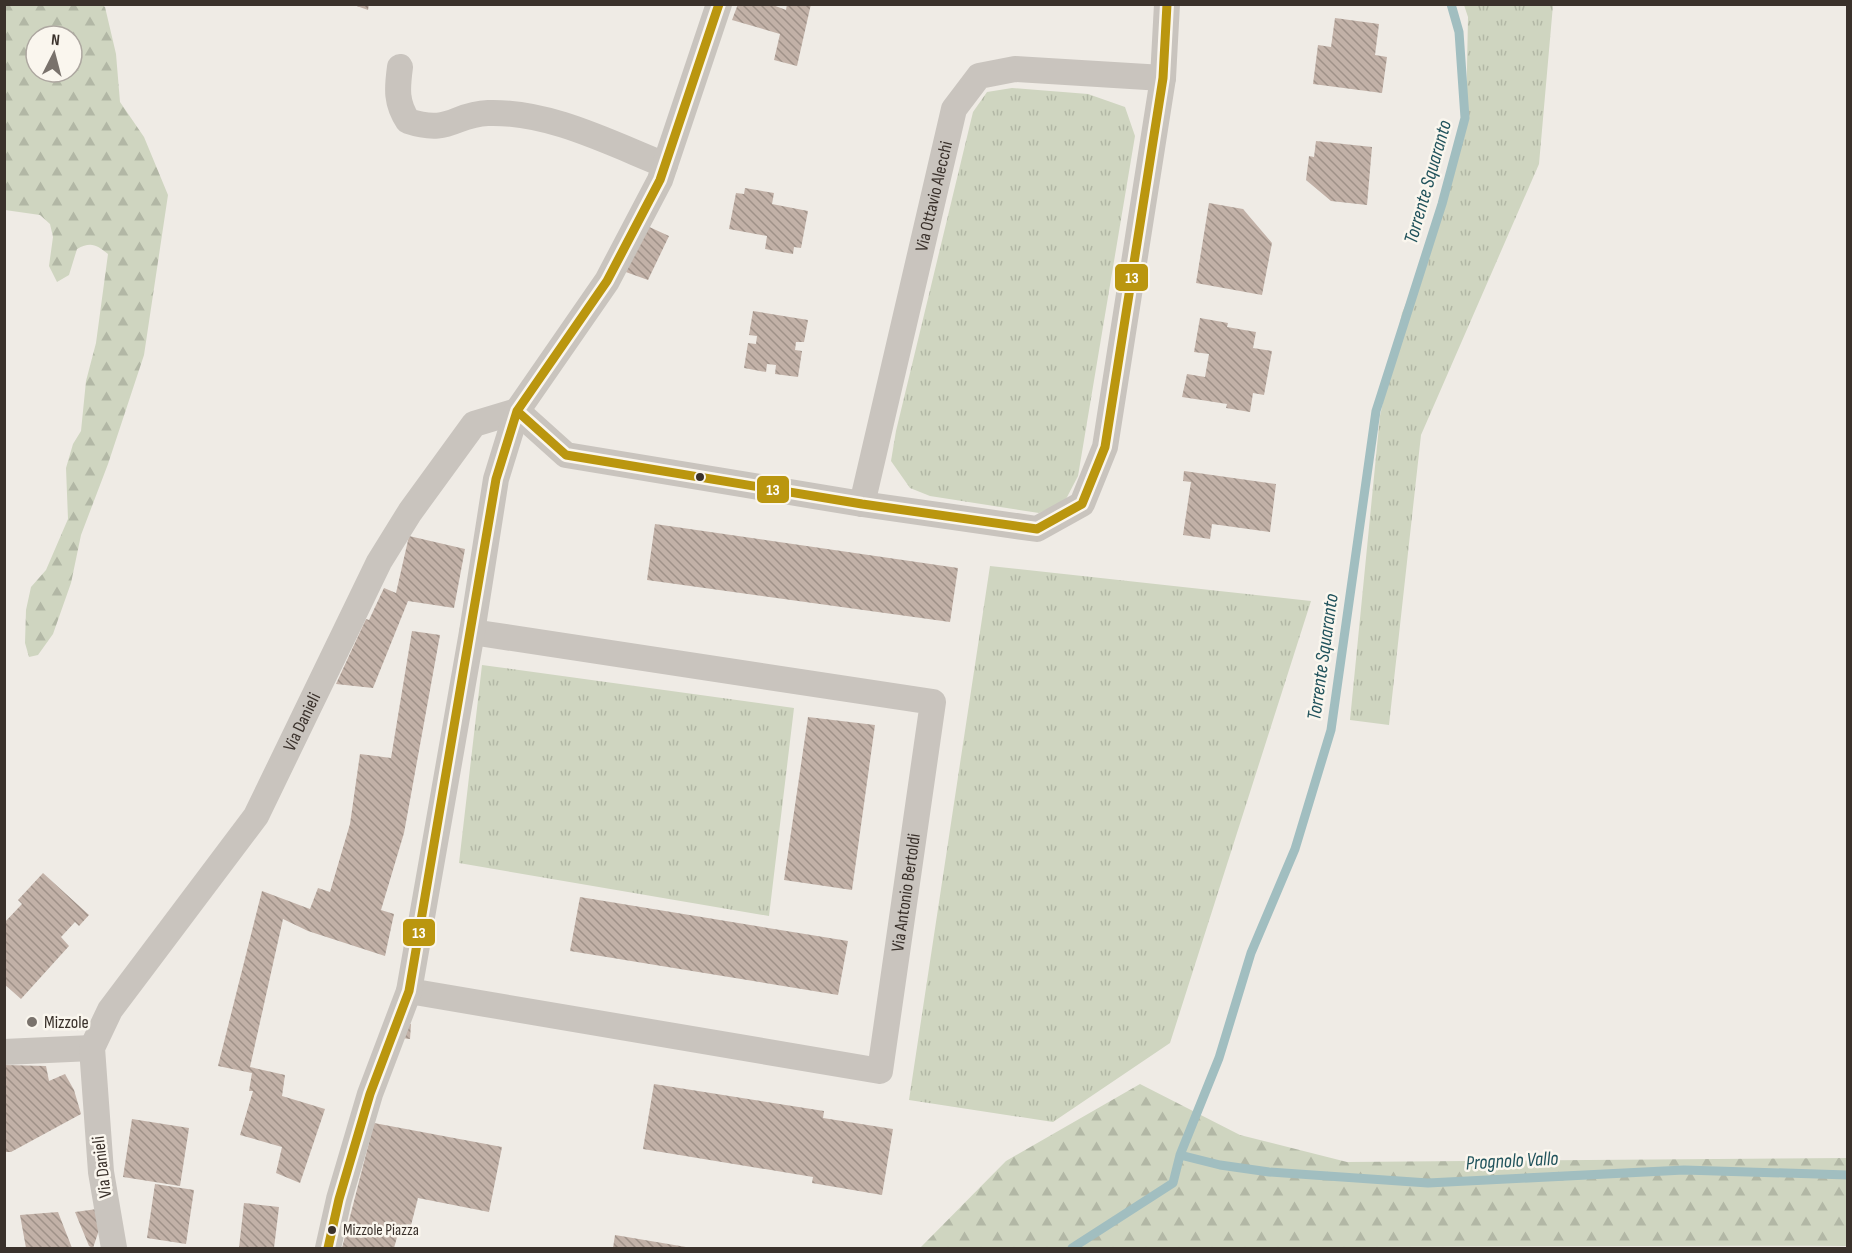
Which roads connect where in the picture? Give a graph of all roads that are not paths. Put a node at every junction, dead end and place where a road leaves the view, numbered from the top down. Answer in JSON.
{"nodes":[{"id":1,"x":719,"y":4,"type":"edge"},
{"id":2,"x":1167,"y":4,"type":"edge"},
{"id":3,"x":400,"y":67,"type":"dead end"},
{"id":4,"x":1163,"y":78,"type":"junction"},
{"id":5,"x":665,"y":165,"type":"junction"},
{"id":6,"x":517,"y":411,"type":"junction"},
{"id":7,"x":862,"y":504,"type":"junction"},
{"id":8,"x":472,"y":632,"type":"junction"},
{"id":9,"x":409,"y":991,"type":"junction"},
{"id":10,"x":92,"y":1048,"type":"junction"},
{"id":11,"x":4,"y":1052,"type":"edge"},
{"id":12,"x":114,"y":1248,"type":"edge"},
{"id":13,"x":328,"y":1248,"type":"edge"}],
"edges":[{"from":1,"to":5,"type":"street"},
{"from":2,"to":4,"type":"street"},
{"from":3,"to":5,"type":"street"},
{"from":4,"to":7,"type":"street","name":"Via Ottavio Alecchi"},
{"from":4,"to":7,"type":"street"},
{"from":5,"to":6,"type":"street"},
{"from":6,"to":7,"type":"street"},
{"from":6,"to":8,"type":"street"},
{"from":6,"to":10,"type":"street","name":"Via Danieli"},
{"from":8,"to":9,"type":"street"},
{"from":8,"to":9,"type":"street","name":"Via Antonio Bertoldi"},
{"from":9,"to":13,"type":"street"},
{"from":10,"to":11,"type":"street"},
{"from":10,"to":12,"type":"street","name":"Via Danieli"}]}
